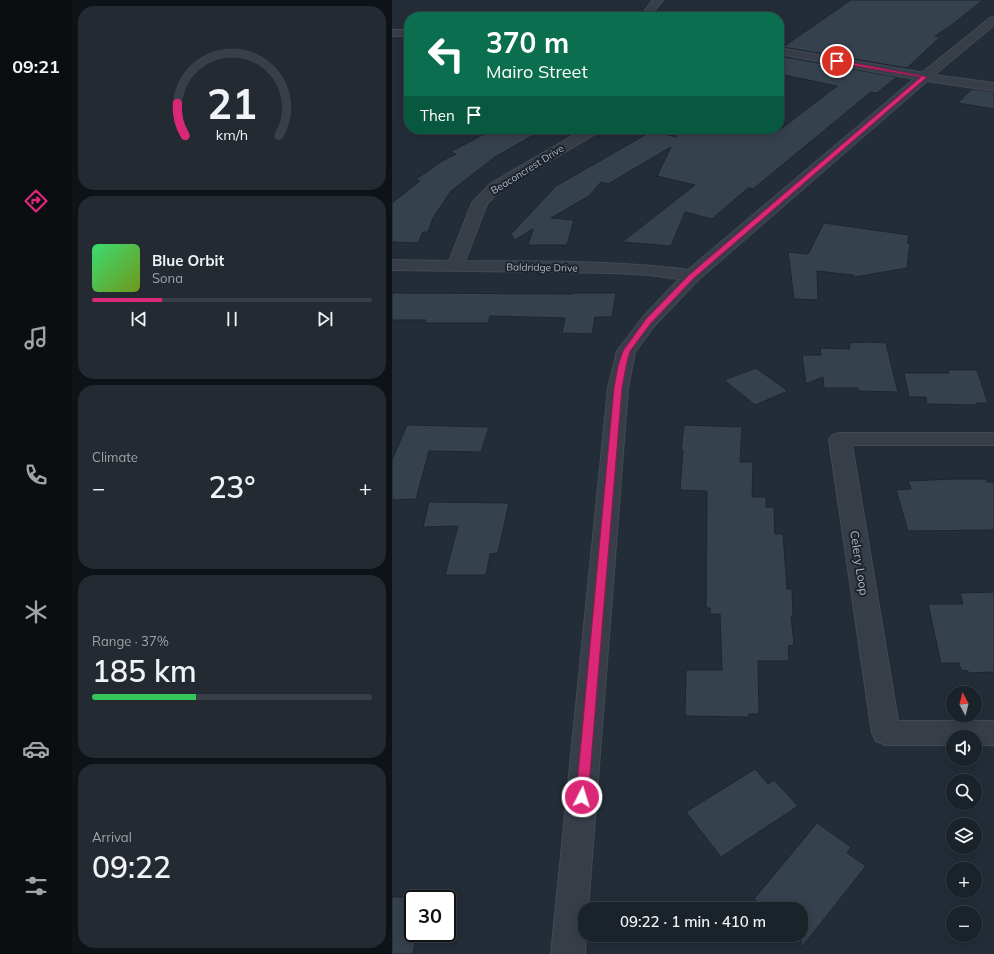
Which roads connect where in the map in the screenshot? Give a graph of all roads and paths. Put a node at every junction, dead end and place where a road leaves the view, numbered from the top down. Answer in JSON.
{"nodes":[{"id":1,"x":658,"y":0,"type":"edge"},
{"id":2,"x":649,"y":12,"type":"edge"},
{"id":3,"x":994,"y":20,"type":"edge"},
{"id":4,"x":392,"y":33,"type":"edge"},
{"id":5,"x":404,"y":33,"type":"edge"},
{"id":6,"x":784,"y":52,"type":"edge"},
{"id":7,"x":925,"y":77,"type":"junction"},
{"id":8,"x":994,"y":87,"type":"edge"},
{"id":9,"x":585,"y":134,"type":"edge"},
{"id":10,"x":392,"y":265,"type":"edge"},
{"id":11,"x":455,"y":266,"type":"junction"},
{"id":12,"x":692,"y":276,"type":"junction"},
{"id":13,"x":994,"y":439,"type":"edge"},
{"id":14,"x":994,"y":733,"type":"edge"},
{"id":15,"x":568,"y":954,"type":"edge"}],
"edges":[{"from":1,"to":2,"type":"street"},
{"from":3,"to":7,"type":"street"},
{"from":4,"to":5,"type":"street"},
{"from":6,"to":7,"type":"street"},
{"from":7,"to":8,"type":"street"},
{"from":7,"to":12,"type":"street"},
{"from":9,"to":11,"type":"street","name":"Beaconcrest Drive"},
{"from":10,"to":11,"type":"street","name":"Baldridge Drive"},
{"from":11,"to":12,"type":"street","name":"Baldridge Drive"},
{"from":12,"to":15,"type":"street"},
{"from":13,"to":14,"type":"street","name":"Celery Loop"}]}
